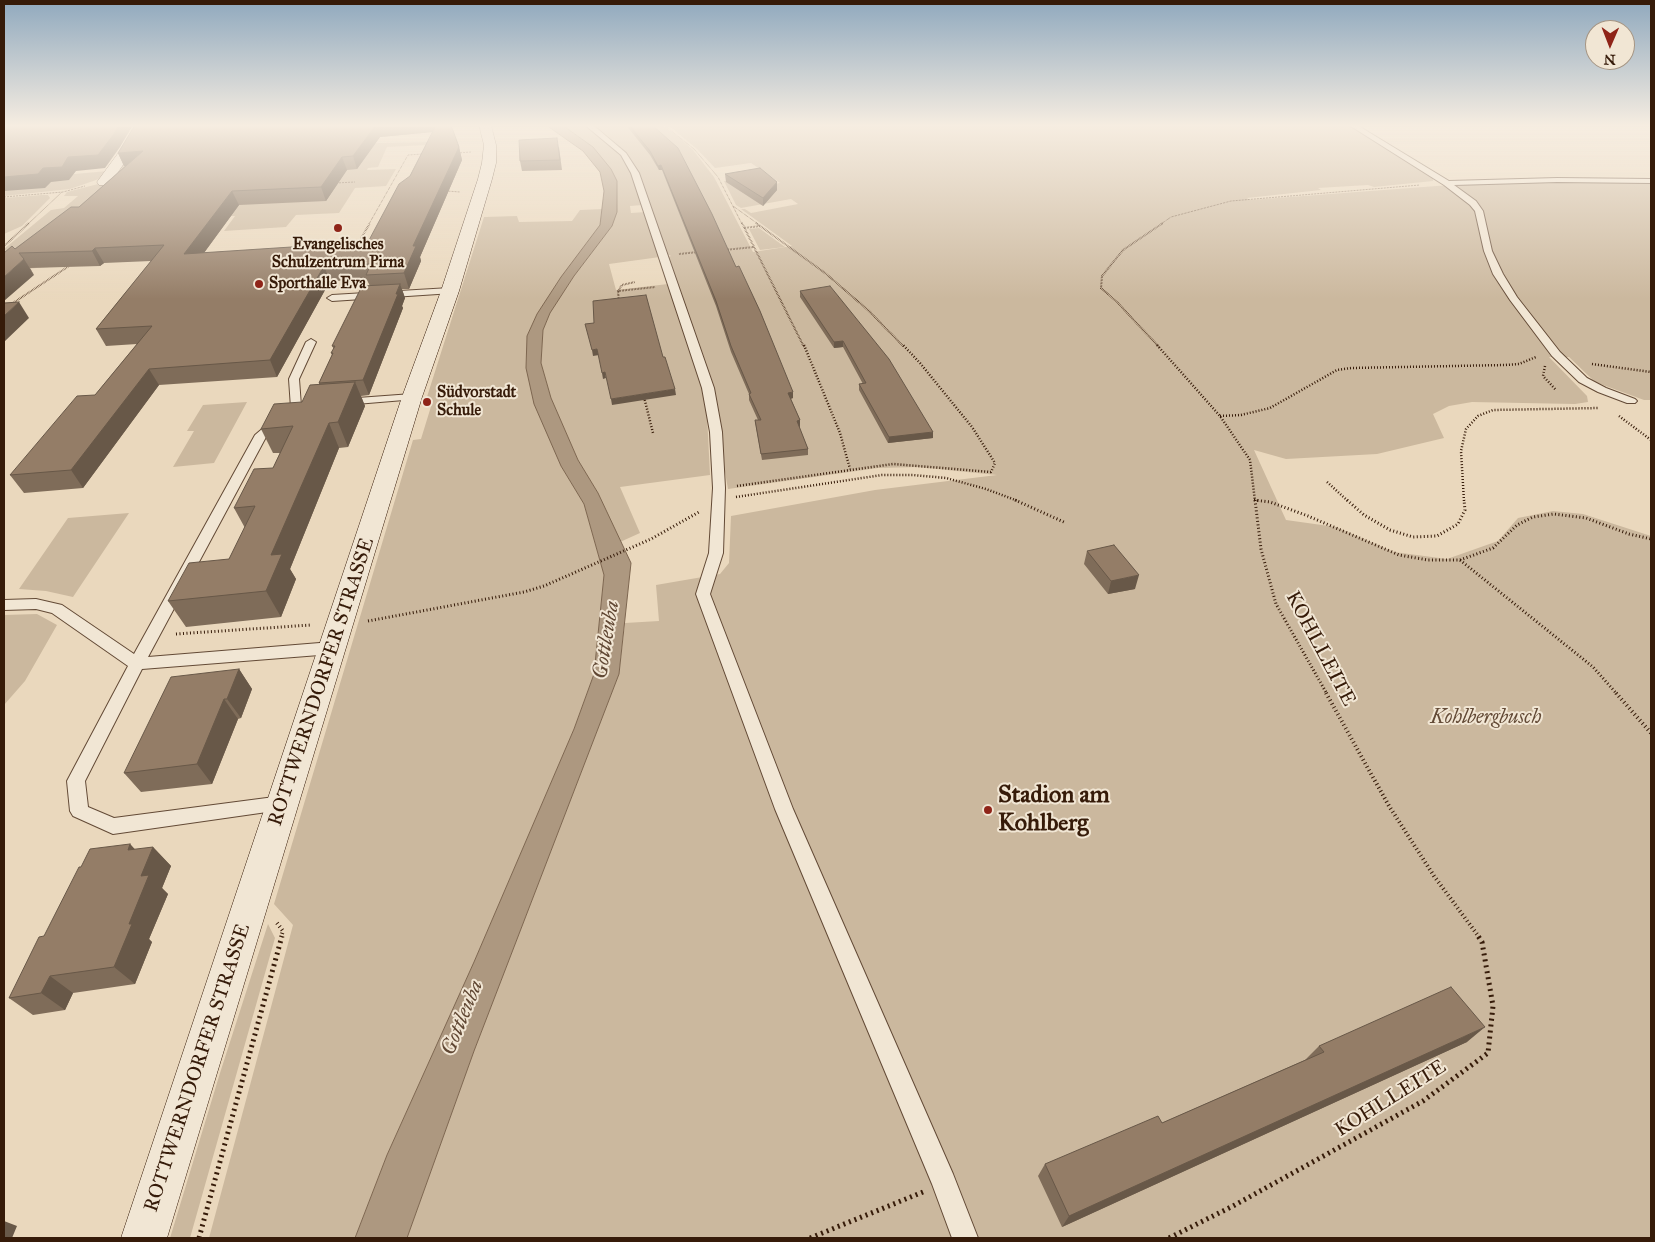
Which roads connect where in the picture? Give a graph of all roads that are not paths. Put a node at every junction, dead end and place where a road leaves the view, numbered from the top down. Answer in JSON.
{"nodes":[{"id":1,"x":483,"y":183,"type":"edge"},
{"id":2,"x":638,"y":183,"type":"edge"},
{"id":3,"x":1447,"y":183,"type":"edge"},
{"id":4,"x":450,"y":291,"type":"junction"},
{"id":5,"x":332,"y":298,"type":"dead end"},
{"id":6,"x":311,"y":342,"type":"dead end"},
{"id":7,"x":412,"y":397,"type":"junction"},
{"id":8,"x":1631,"y":401,"type":"dead end"},
{"id":9,"x":332,"y":403,"type":"edge"},
{"id":10,"x":4,"y":605,"type":"edge"},
{"id":11,"x":329,"y":632,"type":"junction"},
{"id":12,"x":137,"y":664,"type":"junction"},
{"id":13,"x":282,"y":804,"type":"junction"},
{"id":14,"x":144,"y":1238,"type":"edge"},
{"id":15,"x":965,"y":1238,"type":"edge"}],
"edges":[{"from":1,"to":4,"type":"main road","name":"ROTTWERNDORFER STRASSE"},
{"from":2,"to":15,"type":"lane"},
{"from":3,"to":8,"type":"lane"},
{"from":4,"to":5,"type":"lane"},
{"from":4,"to":7,"type":"main road","name":"ROTTWERNDORFER STRASSE"},
{"from":6,"to":12,"type":"lane"},
{"from":7,"to":9,"type":"lane"},
{"from":7,"to":11,"type":"main road","name":"ROTTWERNDORFER STRASSE"},
{"from":10,"to":12,"type":"lane"},
{"from":11,"to":12,"type":"lane"},
{"from":11,"to":13,"type":"main road","name":"ROTTWERNDORFER STRASSE"},
{"from":12,"to":13,"type":"lane"},
{"from":13,"to":14,"type":"main road","name":"ROTTWERNDORFER STRASSE"}]}
